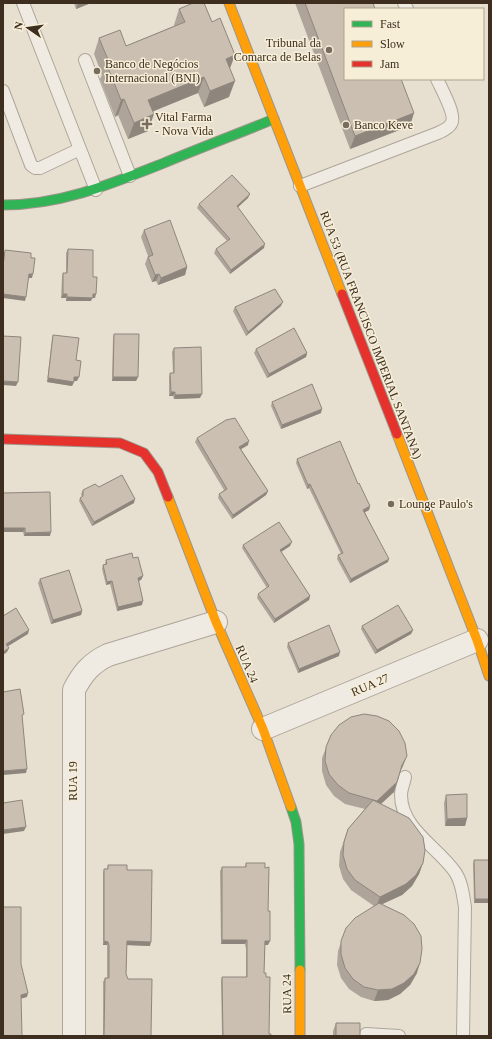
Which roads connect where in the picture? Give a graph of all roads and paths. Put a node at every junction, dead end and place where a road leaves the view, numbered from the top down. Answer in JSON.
{"nodes":[{"id":1,"x":23,"y":3,"type":"edge"},
{"id":2,"x":229,"y":3,"type":"edge"},
{"id":3,"x":85,"y":60,"type":"dead end"},
{"id":4,"x":437,"y":80,"type":"edge"},
{"id":5,"x":3,"y":91,"type":"edge"},
{"id":6,"x":274,"y":119,"type":"junction"},
{"id":7,"x":80,"y":149,"type":"junction"},
{"id":8,"x":130,"y":176,"type":"junction"},
{"id":9,"x":300,"y":186,"type":"junction"},
{"id":10,"x":96,"y":190,"type":"junction"},
{"id":11,"x":3,"y":205,"type":"edge"},
{"id":12,"x":3,"y":439,"type":"edge"},
{"id":13,"x":216,"y":622,"type":"junction"},
{"id":14,"x":477,"y":640,"type":"junction"},
{"id":15,"x":489,"y":676,"type":"edge"},
{"id":16,"x":263,"y":729,"type":"junction"},
{"id":17,"x":405,"y":777,"type":"dead end"},
{"id":18,"x":366,"y":1034,"type":"dead end"},
{"id":19,"x":74,"y":1036,"type":"edge"},
{"id":20,"x":300,"y":1036,"type":"edge"},
{"id":21,"x":399,"y":1036,"type":"edge"},
{"id":22,"x":463,"y":1036,"type":"edge"}],
"edges":[{"from":1,"to":7,"type":"lane"},
{"from":2,"to":6,"type":"street","name":"RUA 53 (RUA FRANCISCO IMPERIAL SANTANA)"},
{"from":3,"to":8,"type":"lane"},
{"from":4,"to":9,"type":"lane"},
{"from":5,"to":7,"type":"lane"},
{"from":6,"to":8,"type":"street"},
{"from":6,"to":9,"type":"street","name":"RUA 53 (RUA FRANCISCO IMPERIAL SANTANA)"},
{"from":7,"to":10,"type":"lane"},
{"from":8,"to":10,"type":"street"},
{"from":9,"to":14,"type":"street","name":"RUA 53 (RUA FRANCISCO IMPERIAL SANTANA)"},
{"from":10,"to":11,"type":"street"},
{"from":12,"to":13,"type":"street","name":"RUA 24"},
{"from":13,"to":16,"type":"street","name":"RUA 24"},
{"from":13,"to":19,"type":"street","name":"RUA 19"},
{"from":14,"to":15,"type":"street","name":"RUA 53 (RUA FRANCISCO IMPERIAL SANTANA)"},
{"from":14,"to":16,"type":"street","name":"RUA 27"},
{"from":16,"to":20,"type":"street","name":"RUA 24"},
{"from":17,"to":22,"type":"lane"},
{"from":18,"to":21,"type":"lane"}]}
